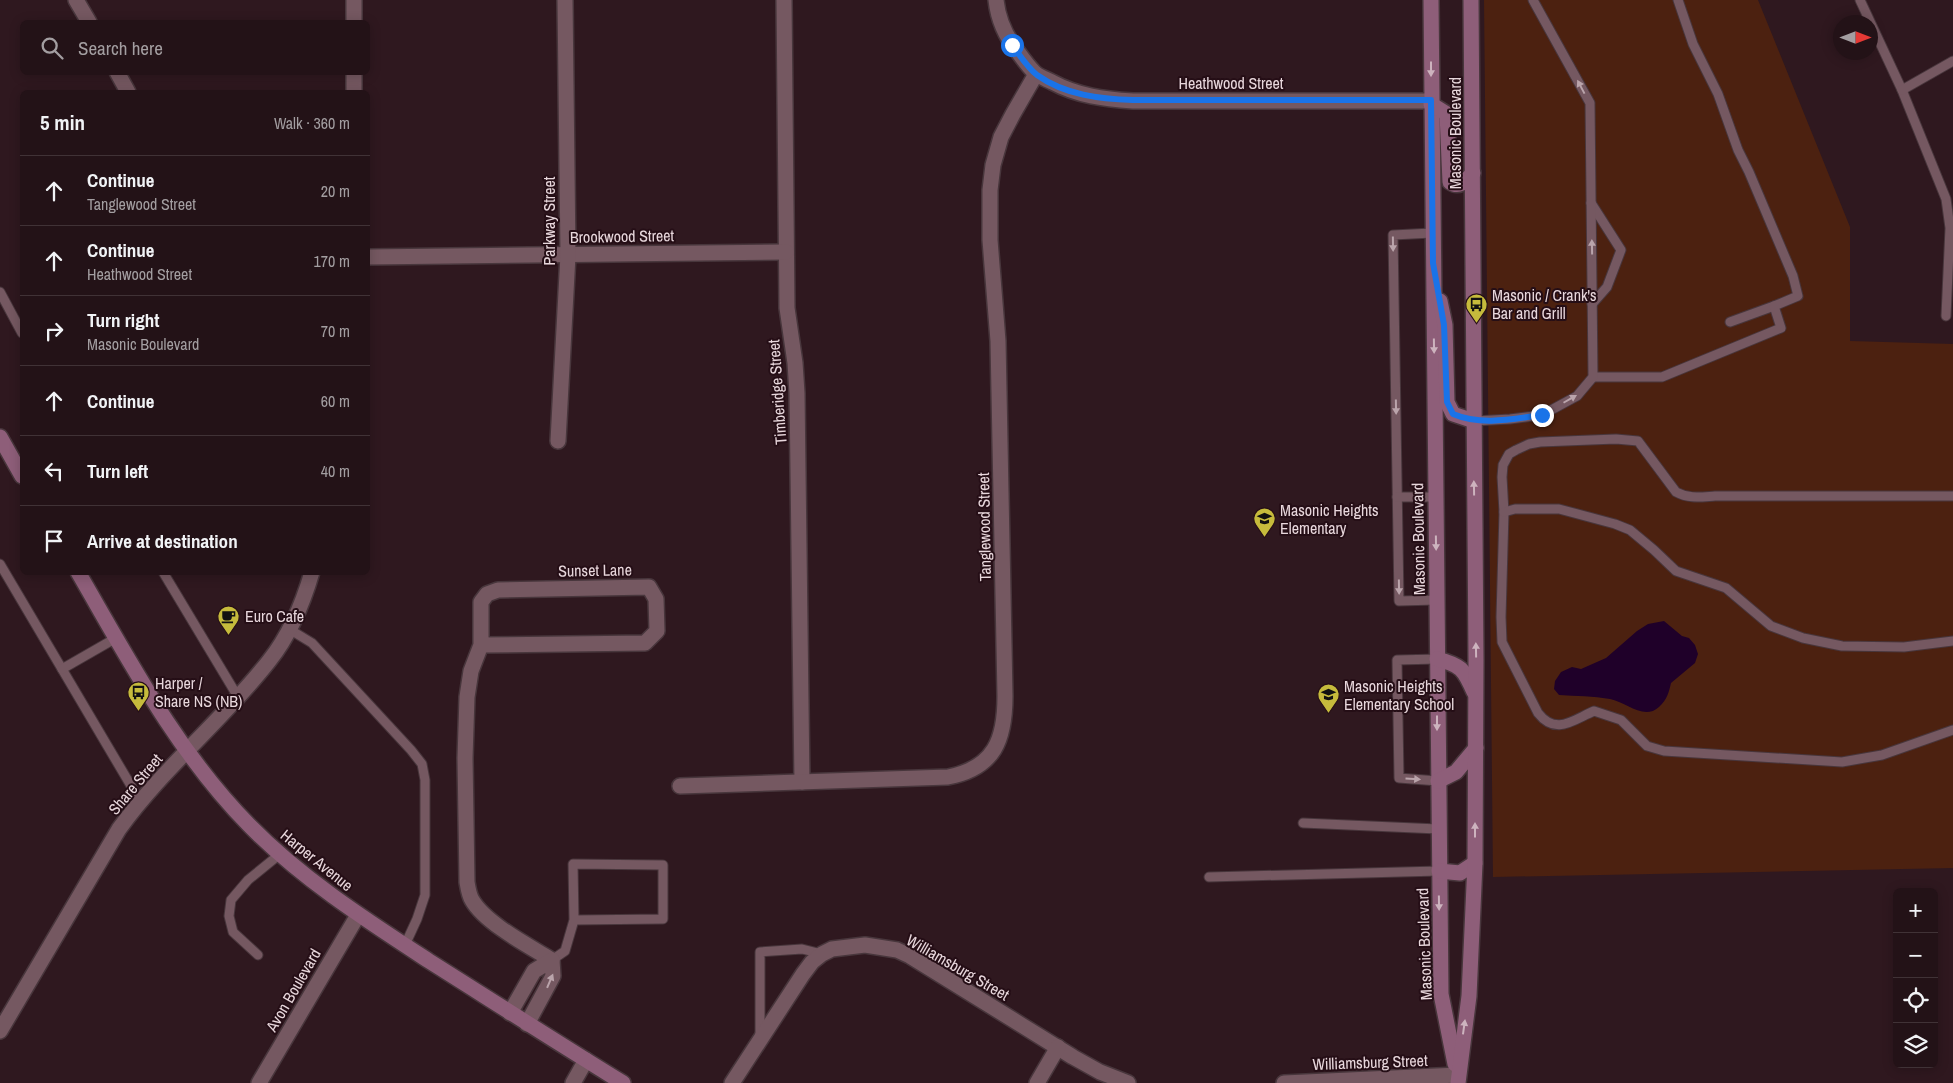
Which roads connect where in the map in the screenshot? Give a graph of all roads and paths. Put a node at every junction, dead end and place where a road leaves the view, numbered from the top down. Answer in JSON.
{"nodes":[{"id":1,"x":76,"y":0,"type":"edge"},
{"id":2,"x":354,"y":0,"type":"edge"},
{"id":3,"x":565,"y":0,"type":"edge"},
{"id":4,"x":784,"y":0,"type":"edge"},
{"id":5,"x":996,"y":0,"type":"edge"},
{"id":6,"x":1431,"y":0,"type":"edge"},
{"id":7,"x":1471,"y":0,"type":"edge"},
{"id":8,"x":1534,"y":0,"type":"edge"},
{"id":9,"x":1678,"y":0,"type":"edge"},
{"id":10,"x":1860,"y":0,"type":"edge"},
{"id":11,"x":88,"y":20,"type":"edge"},
{"id":12,"x":354,"y":20,"type":"edge"},
{"id":13,"x":1953,"y":61,"type":"edge"},
{"id":14,"x":1036,"y":74,"type":"junction"},
{"id":15,"x":119,"y":75,"type":"edge"},
{"id":16,"x":354,"y":75,"type":"edge"},
{"id":17,"x":127,"y":90,"type":"edge"},
{"id":18,"x":354,"y":90,"type":"edge"},
{"id":19,"x":1902,"y":90,"type":"junction"},
{"id":20,"x":1431,"y":102,"type":"junction"},
{"id":21,"x":1473,"y":173,"type":"junction"},
{"id":22,"x":1591,"y":203,"type":"junction"},
{"id":23,"x":1432,"y":233,"type":"junction"},
{"id":24,"x":786,"y":252,"type":"junction"},
{"id":25,"x":568,"y":255,"type":"junction"},
{"id":26,"x":370,"y":256,"type":"edge"},
{"id":27,"x":1433,"y":263,"type":"junction"},
{"id":28,"x":0,"y":292,"type":"edge"},
{"id":29,"x":1592,"y":304,"type":"junction"},
{"id":30,"x":1774,"y":306,"type":"junction"},
{"id":31,"x":1946,"y":316,"type":"dead end"},
{"id":32,"x":1730,"y":322,"type":"dead end"},
{"id":33,"x":20,"y":329,"type":"edge"},
{"id":34,"x":1593,"y":377,"type":"junction"},
{"id":35,"x":1474,"y":421,"type":"junction"},
{"id":36,"x":0,"y":437,"type":"edge"},
{"id":37,"x":558,"y":441,"type":"dead end"},
{"id":38,"x":20,"y":467,"type":"edge"},
{"id":39,"x":1953,"y":496,"type":"edge"},
{"id":40,"x":1397,"y":497,"type":"junction"},
{"id":41,"x":1435,"y":497,"type":"junction"},
{"id":42,"x":1504,"y":512,"type":"junction"},
{"id":43,"x":0,"y":564,"type":"edge"},
{"id":44,"x":80,"y":575,"type":"edge"},
{"id":45,"x":165,"y":575,"type":"edge"},
{"id":46,"x":311,"y":575,"type":"edge"},
{"id":47,"x":1436,"y":600,"type":"junction"},
{"id":48,"x":289,"y":629,"type":"junction"},
{"id":49,"x":116,"y":638,"type":"junction"},
{"id":50,"x":1953,"y":641,"type":"edge"},
{"id":51,"x":481,"y":645,"type":"junction"},
{"id":52,"x":1437,"y":659,"type":"junction"},
{"id":53,"x":62,"y":669,"type":"junction"},
{"id":54,"x":238,"y":697,"type":"junction"},
{"id":55,"x":1476,"y":698,"type":"junction"},
{"id":56,"x":1953,"y":730,"type":"edge"},
{"id":57,"x":1476,"y":748,"type":"junction"},
{"id":58,"x":186,"y":751,"type":"junction"},
{"id":59,"x":1438,"y":781,"type":"junction"},
{"id":60,"x":802,"y":782,"type":"junction"},
{"id":61,"x":680,"y":786,"type":"dead end"},
{"id":62,"x":140,"y":801,"type":"junction"},
{"id":63,"x":1303,"y":822,"type":"dead end"},
{"id":64,"x":1438,"y":829,"type":"junction"},
{"id":65,"x":280,"y":854,"type":"junction"},
{"id":66,"x":1475,"y":863,"type":"junction"},
{"id":67,"x":1439,"y":871,"type":"junction"},
{"id":68,"x":1209,"y":877,"type":"dead end"},
{"id":69,"x":358,"y":915,"type":"junction"},
{"id":70,"x":574,"y":920,"type":"junction"},
{"id":71,"x":405,"y":945,"type":"junction"},
{"id":72,"x":822,"y":954,"type":"junction"},
{"id":73,"x":258,"y":955,"type":"dead end"},
{"id":74,"x":552,"y":960,"type":"junction"},
{"id":75,"x":510,"y":1013,"type":"junction"},
{"id":76,"x":527,"y":1024,"type":"junction"},
{"id":77,"x":0,"y":1031,"type":"edge"},
{"id":78,"x":760,"y":1040,"type":"junction"},
{"id":79,"x":1058,"y":1047,"type":"junction"},
{"id":80,"x":586,"y":1060,"type":"junction"},
{"id":81,"x":1458,"y":1079,"type":"edge"},
{"id":82,"x":259,"y":1083,"type":"edge"},
{"id":83,"x":573,"y":1083,"type":"edge"},
{"id":84,"x":624,"y":1083,"type":"edge"},
{"id":85,"x":732,"y":1083,"type":"edge"},
{"id":86,"x":1037,"y":1083,"type":"edge"},
{"id":87,"x":1128,"y":1083,"type":"edge"},
{"id":88,"x":1284,"y":1083,"type":"edge"}],
"edges":[{"from":1,"to":11,"type":"street"},
{"from":2,"to":12,"type":"street"},
{"from":3,"to":25,"type":"street","name":"Parkway Street"},
{"from":4,"to":24,"type":"street","name":"Timberidge Street"},
{"from":5,"to":14,"type":"street"},
{"from":6,"to":20,"type":"main road","name":"Masonic Boulevard","one_way":true},
{"from":7,"to":21,"type":"main road","name":"Masonic Boulevard"},
{"from":22,"to":8,"type":"lane","one_way":true},
{"from":9,"to":30,"type":"lane"},
{"from":10,"to":19,"type":"lane"},
{"from":13,"to":19,"type":"lane"},
{"from":14,"to":20,"type":"street","name":"Heathwood Street"},
{"from":14,"to":60,"type":"street","name":"Tanglewood Street"},
{"from":15,"to":17,"type":"street"},
{"from":16,"to":18,"type":"street"},
{"from":19,"to":31,"type":"lane"},
{"from":20,"to":21,"type":"main road"},
{"from":20,"to":23,"type":"main road","name":"Masonic Boulevard"},
{"from":21,"to":35,"type":"main road","name":"Masonic Boulevard"},
{"from":29,"to":22,"type":"lane","one_way":true},
{"from":22,"to":29,"type":"lane"},
{"from":23,"to":27,"type":"main road","name":"Masonic Boulevard"},
{"from":23,"to":40,"type":"lane","one_way":true},
{"from":24,"to":25,"type":"street","name":"Brookwood Street"},
{"from":24,"to":60,"type":"street","name":"Timberidge Street"},
{"from":25,"to":26,"type":"street","name":"Brookwood Street"},
{"from":25,"to":37,"type":"street","name":"Parkway Street"},
{"from":27,"to":35,"type":"main road"},
{"from":27,"to":41,"type":"main road","name":"Masonic Boulevard","one_way":true},
{"from":28,"to":33,"type":"lane"},
{"from":29,"to":34,"type":"lane"},
{"from":30,"to":32,"type":"lane"},
{"from":30,"to":34,"type":"lane"},
{"from":35,"to":34,"type":"lane","one_way":true},
{"from":55,"to":35,"type":"main road","name":"Masonic Boulevard","one_way":true},
{"from":36,"to":38,"type":"main road"},
{"from":39,"to":42,"type":"lane"},
{"from":40,"to":41,"type":"lane"},
{"from":40,"to":47,"type":"lane","one_way":true},
{"from":41,"to":47,"type":"main road","name":"Masonic Boulevard","one_way":true},
{"from":42,"to":50,"type":"lane"},
{"from":42,"to":56,"type":"lane"},
{"from":43,"to":53,"type":"lane"},
{"from":44,"to":49,"type":"main road","name":"Harper Avenue"},
{"from":45,"to":54,"type":"lane"},
{"from":46,"to":48,"type":"street","name":"Share Street"},
{"from":47,"to":52,"type":"main road","name":"Masonic Boulevard"},
{"from":48,"to":54,"type":"street","name":"Share Street"},
{"from":48,"to":71,"type":"lane"},
{"from":49,"to":53,"type":"lane"},
{"from":49,"to":58,"type":"main road","name":"Harper Avenue"},
{"from":51,"to":51,"type":"street","name":"Sunset Lane"},
{"from":51,"to":74,"type":"street","name":"Sunset Lane"},
{"from":52,"to":55,"type":"main road"},
{"from":52,"to":59,"type":"main road","name":"Masonic Boulevard","one_way":true},
{"from":52,"to":59,"type":"lane","one_way":true},
{"from":53,"to":62,"type":"lane"},
{"from":54,"to":58,"type":"street","name":"Share Street"},
{"from":55,"to":57,"type":"main road","name":"Masonic Boulevard"},
{"from":57,"to":59,"type":"main road"},
{"from":66,"to":57,"type":"main road","name":"Masonic Boulevard","one_way":true},
{"from":58,"to":62,"type":"street","name":"Share Street"},
{"from":58,"to":65,"type":"main road","name":"Harper Avenue"},
{"from":59,"to":64,"type":"main road","name":"Masonic Boulevard"},
{"from":60,"to":61,"type":"street","name":"Tanglewood Street"},
{"from":62,"to":77,"type":"street","name":"Share Street"},
{"from":63,"to":64,"type":"lane"},
{"from":64,"to":67,"type":"main road","name":"Masonic Boulevard"},
{"from":65,"to":69,"type":"main road","name":"Harper Avenue"},
{"from":65,"to":73,"type":"lane"},
{"from":66,"to":67,"type":"main road"},
{"from":81,"to":66,"type":"main road","name":"Masonic Boulevard","one_way":true},
{"from":67,"to":68,"type":"lane"},
{"from":67,"to":81,"type":"main road","name":"Masonic Boulevard","one_way":true},
{"from":69,"to":71,"type":"main road","name":"Harper Avenue"},
{"from":69,"to":82,"type":"street","name":"Avon Boulevard"},
{"from":70,"to":70,"type":"lane"},
{"from":70,"to":74,"type":"lane"},
{"from":71,"to":75,"type":"main road","name":"Harper Avenue"},
{"from":72,"to":78,"type":"street","name":"Williamsburg Street"},
{"from":72,"to":78,"type":"lane"},
{"from":72,"to":79,"type":"street","name":"Williamsburg Street"},
{"from":74,"to":75,"type":"street"},
{"from":76,"to":74,"type":"street","one_way":true},
{"from":75,"to":76,"type":"main road","name":"Harper Avenue"},
{"from":76,"to":80,"type":"main road","name":"Harper Avenue"},
{"from":78,"to":85,"type":"street","name":"Williamsburg Street"},
{"from":79,"to":86,"type":"street"},
{"from":79,"to":87,"type":"street","name":"Williamsburg Street"},
{"from":80,"to":83,"type":"street"},
{"from":80,"to":84,"type":"main road","name":"Harper Avenue"},
{"from":81,"to":88,"type":"street","name":"Williamsburg Street"}]}
